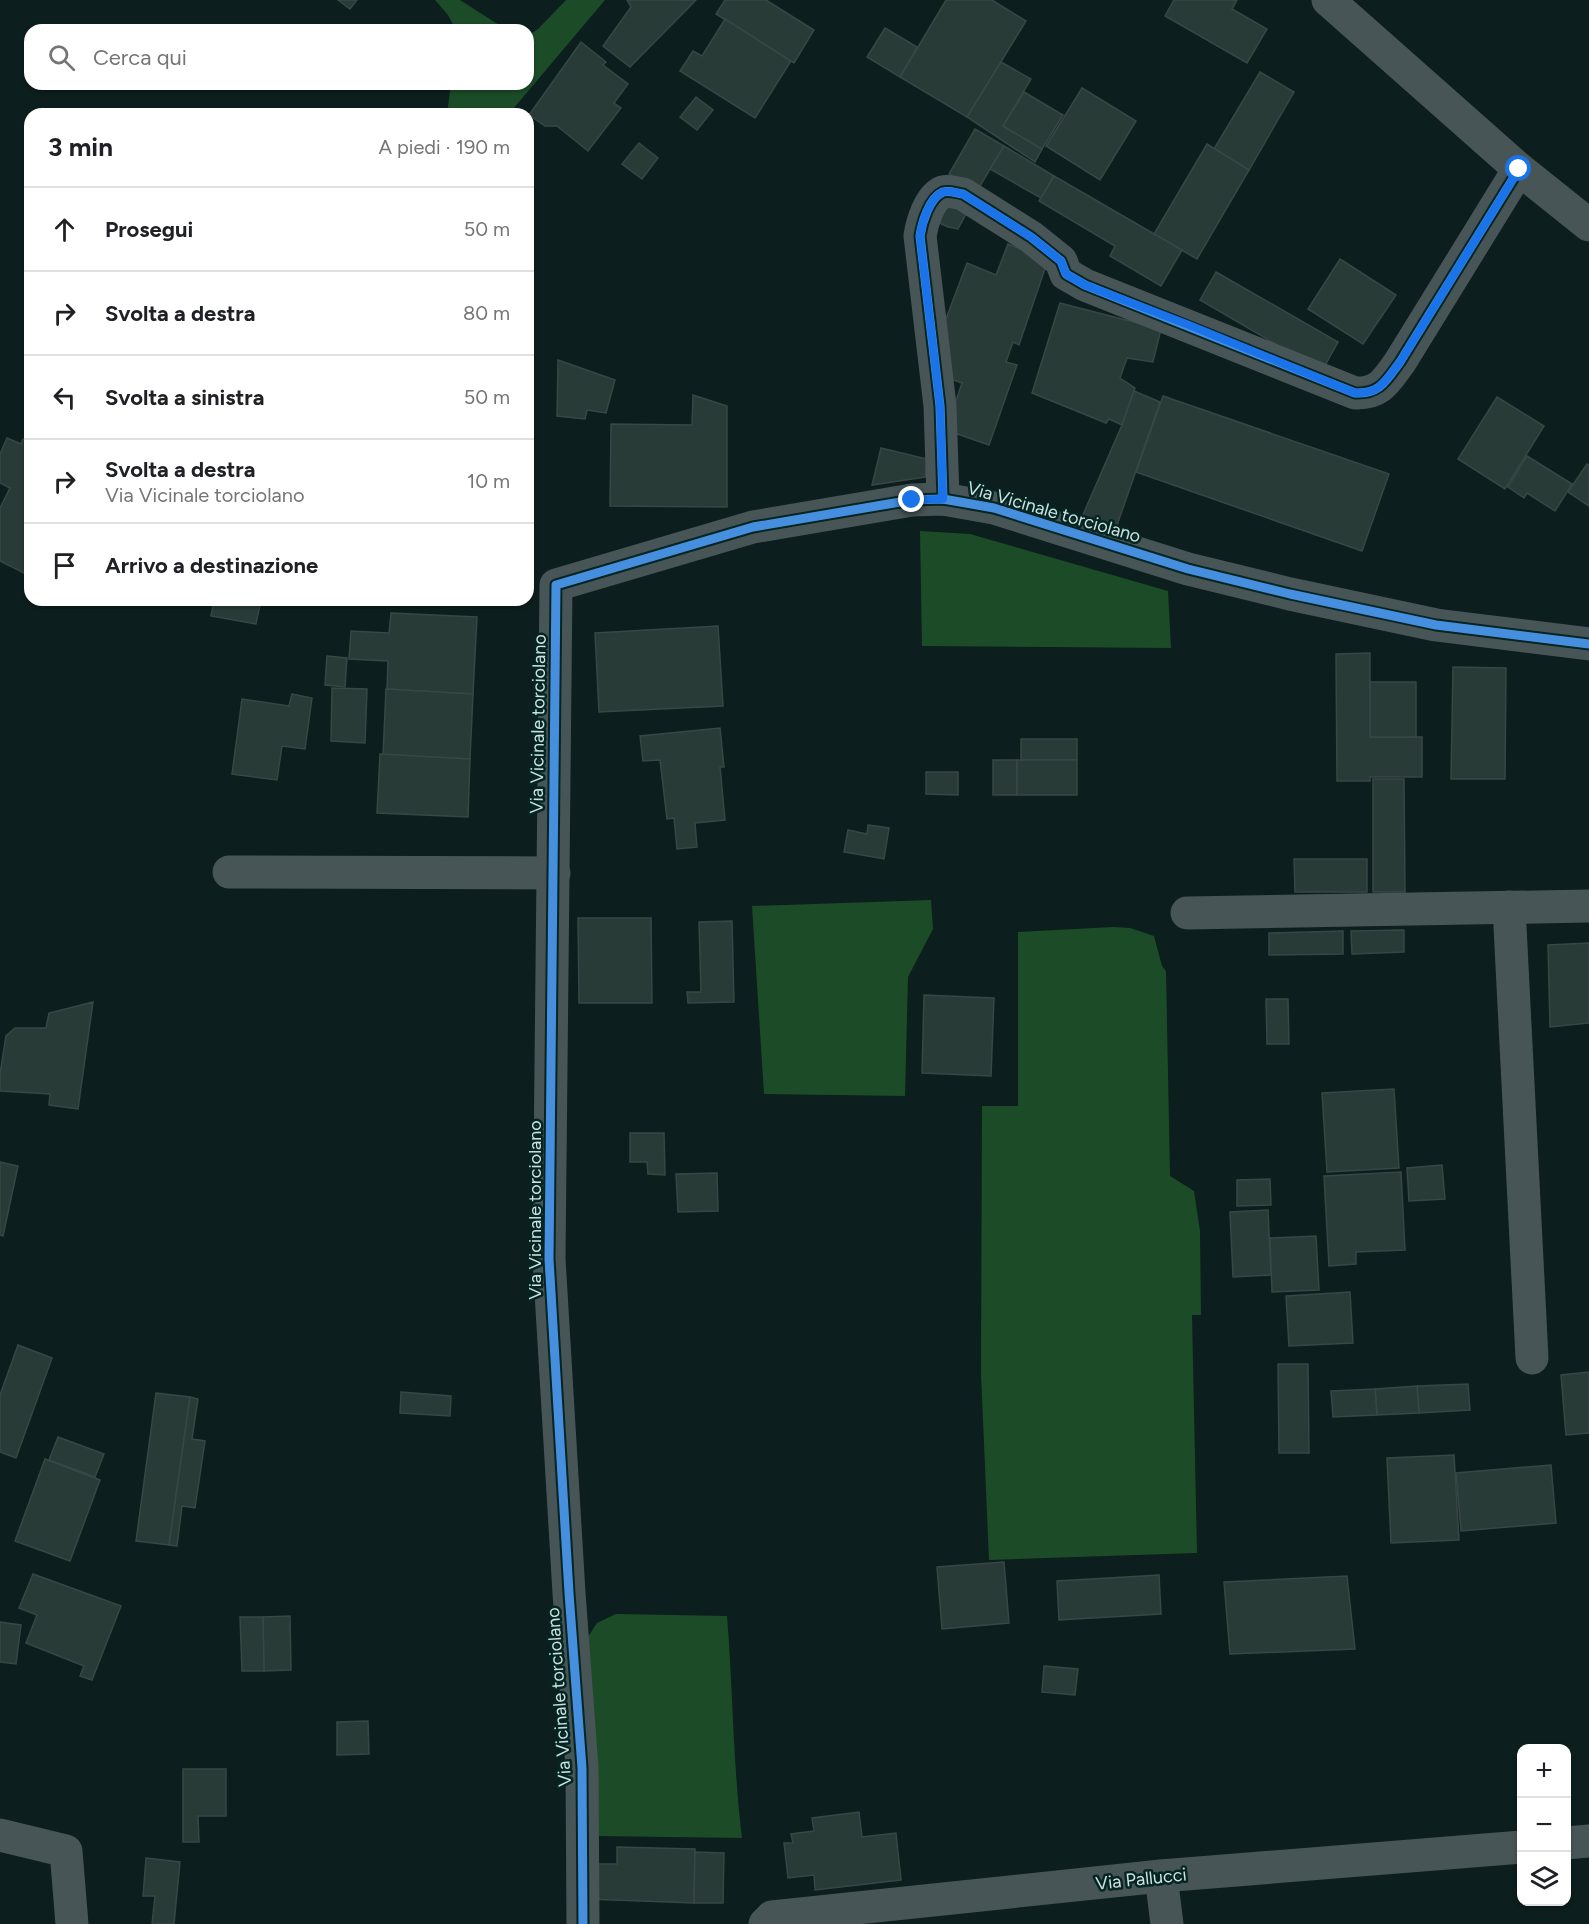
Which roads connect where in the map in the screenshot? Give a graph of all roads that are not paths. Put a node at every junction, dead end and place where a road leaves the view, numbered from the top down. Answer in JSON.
{"nodes":[{"id":1,"x":1328,"y":0,"type":"edge"},
{"id":2,"x":1519,"y":169,"type":"junction"},
{"id":3,"x":1589,"y":225,"type":"edge"},
{"id":4,"x":943,"y":499,"type":"junction"},
{"id":5,"x":1589,"y":644,"type":"edge"},
{"id":6,"x":229,"y":872,"type":"dead end"},
{"id":7,"x":554,"y":873,"type":"junction"},
{"id":8,"x":1589,"y":906,"type":"edge"},
{"id":9,"x":1509,"y":907,"type":"junction"},
{"id":10,"x":1186,"y":913,"type":"dead end"},
{"id":11,"x":1532,"y":1358,"type":"dead end"},
{"id":12,"x":0,"y":1835,"type":"edge"},
{"id":13,"x":1589,"y":1841,"type":"edge"},
{"id":14,"x":1571,"y":1843,"type":"edge"},
{"id":15,"x":1517,"y":1847,"type":"edge"},
{"id":16,"x":1161,"y":1876,"type":"junction"},
{"id":17,"x":72,"y":1924,"type":"edge"},
{"id":18,"x":583,"y":1924,"type":"edge"},
{"id":19,"x":765,"y":1924,"type":"edge"},
{"id":20,"x":1167,"y":1924,"type":"edge"}],
"edges":[{"from":1,"to":2,"type":"street"},
{"from":2,"to":3,"type":"street"},
{"from":2,"to":4,"type":"street"},
{"from":4,"to":5,"type":"street","name":"Via Vicinale torciolano"},
{"from":4,"to":7,"type":"street","name":"Via Vicinale torciolano"},
{"from":6,"to":7,"type":"street"},
{"from":7,"to":18,"type":"street","name":"Via Vicinale torciolano"},
{"from":8,"to":9,"type":"street"},
{"from":9,"to":10,"type":"street"},
{"from":9,"to":11,"type":"street"},
{"from":12,"to":17,"type":"street"},
{"from":13,"to":14,"type":"street"},
{"from":15,"to":16,"type":"street","name":"Via Pallucci"},
{"from":16,"to":19,"type":"street","name":"Via Pallucci"},
{"from":16,"to":20,"type":"street"}]}
